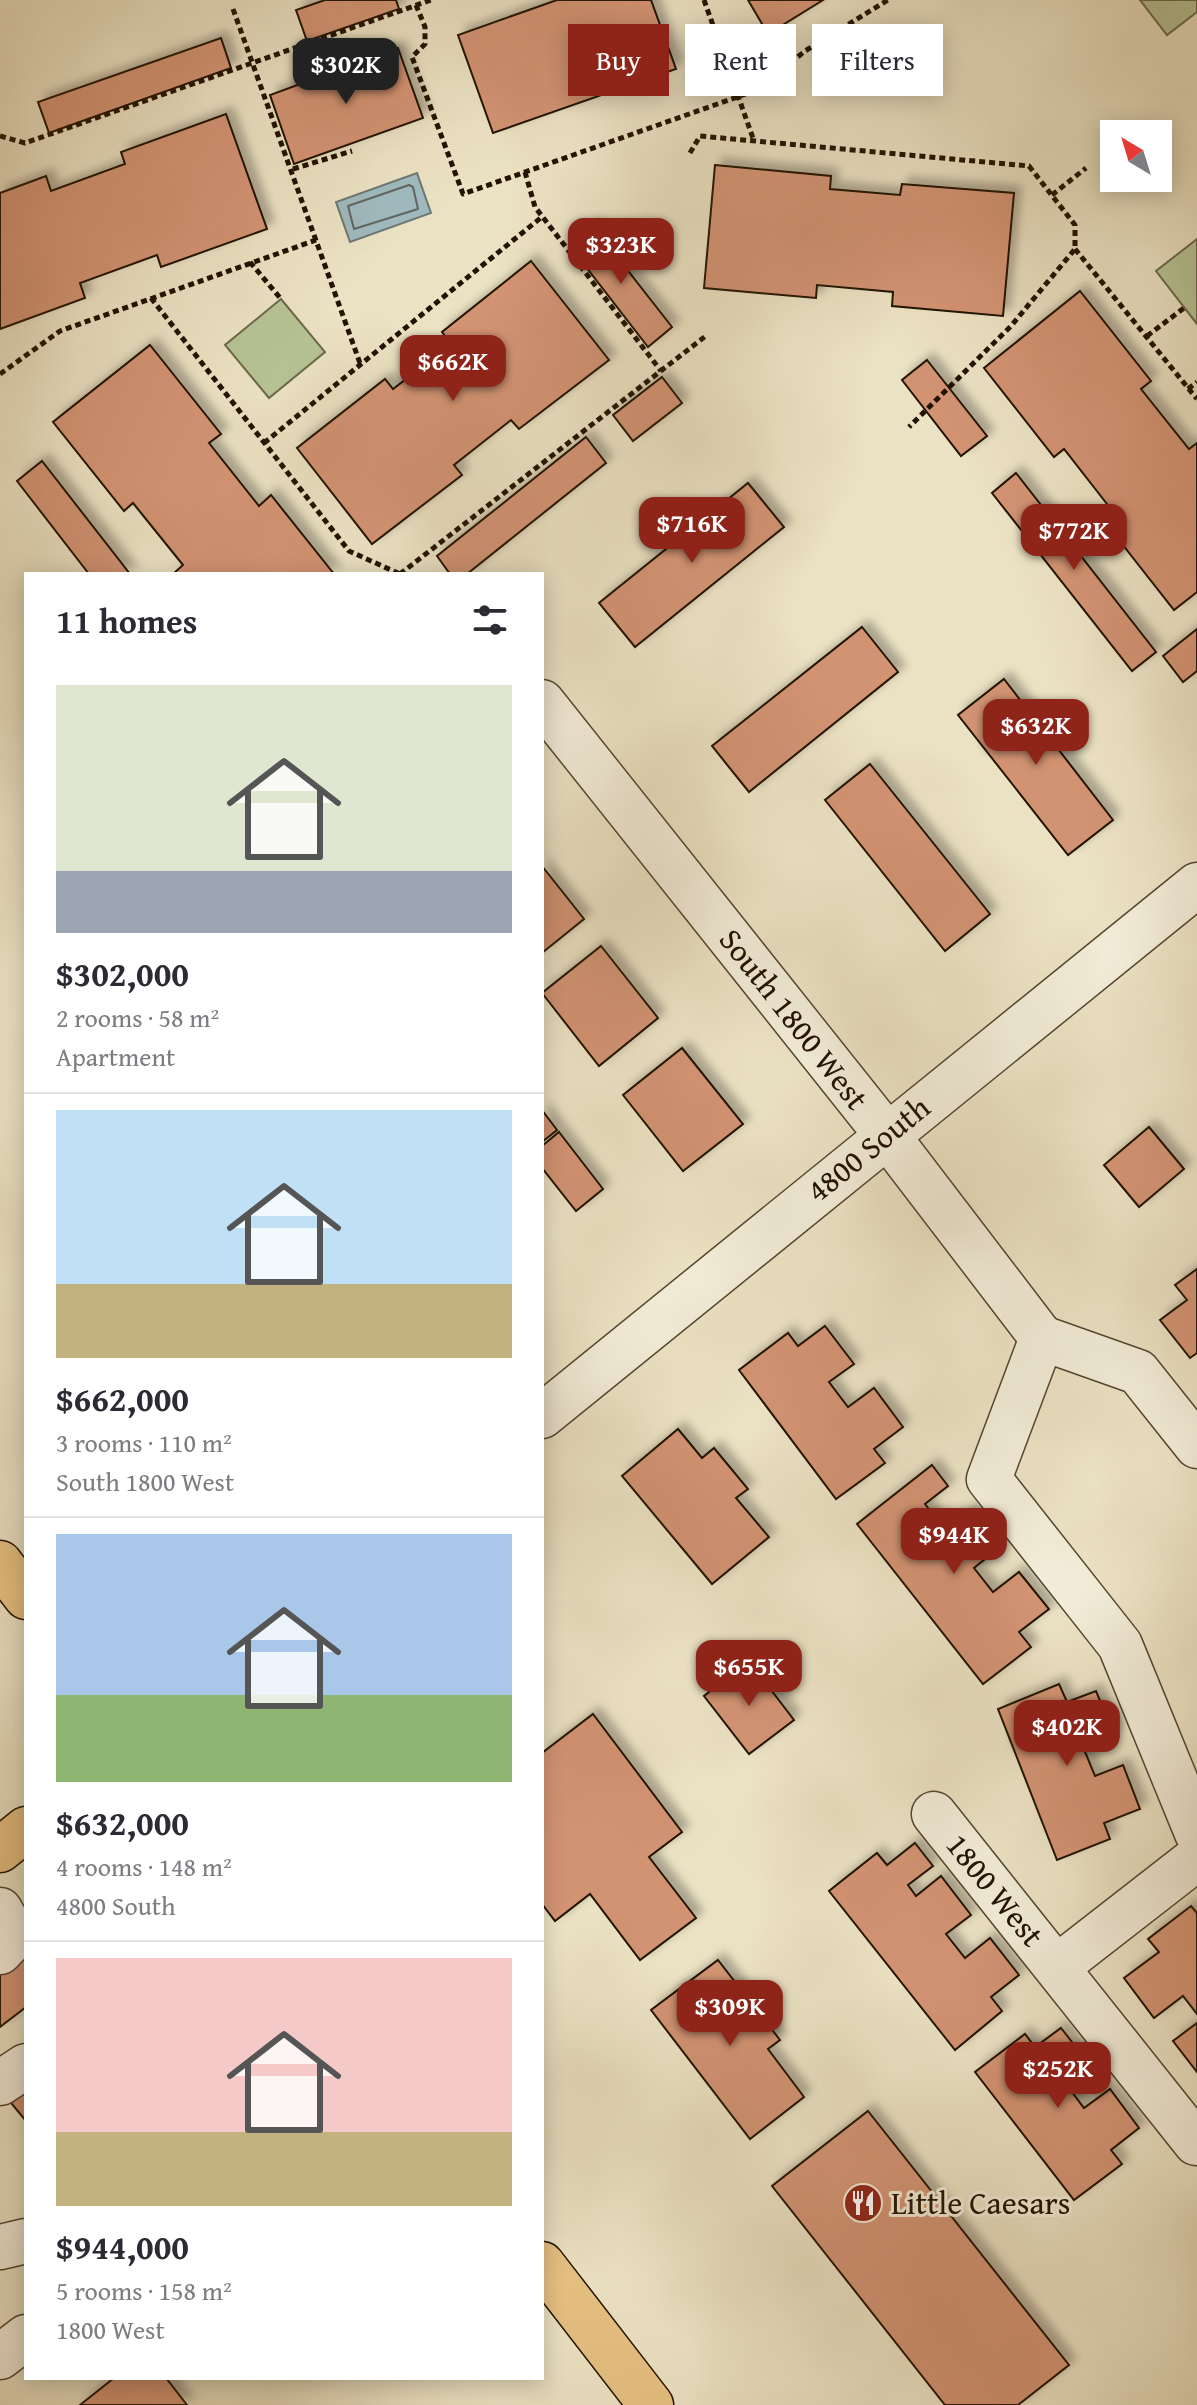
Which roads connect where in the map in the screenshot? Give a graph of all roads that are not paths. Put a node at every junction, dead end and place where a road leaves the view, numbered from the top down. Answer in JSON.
{"nodes":[{"id":1,"x":544,"y":705,"type":"edge"},
{"id":2,"x":1197,"y":885,"type":"edge"},
{"id":3,"x":886,"y":1134,"type":"junction"},
{"id":4,"x":1042,"y":1338,"type":"junction"},
{"id":5,"x":544,"y":1414,"type":"edge"},
{"id":6,"x":1197,"y":1446,"type":"edge"},
{"id":7,"x":0,"y":1563,"type":"edge"},
{"id":8,"x":24,"y":1594,"type":"edge"},
{"id":9,"x":934,"y":1814,"type":"dead end"},
{"id":10,"x":24,"y":1831,"type":"edge"},
{"id":11,"x":1197,"y":1833,"type":"edge"},
{"id":12,"x":0,"y":1850,"type":"edge"},
{"id":13,"x":1197,"y":1858,"type":"edge"},
{"id":14,"x":0,"y":1910,"type":"edge"},
{"id":15,"x":0,"y":1952,"type":"edge"},
{"id":16,"x":1057,"y":1967,"type":"junction"},
{"id":17,"x":24,"y":2067,"type":"edge"},
{"id":18,"x":0,"y":2083,"type":"edge"},
{"id":19,"x":1196,"y":2143,"type":"edge"},
{"id":20,"x":24,"y":2241,"type":"edge"},
{"id":21,"x":0,"y":2247,"type":"edge"},
{"id":22,"x":544,"y":2267,"type":"edge"},
{"id":23,"x":24,"y":2339,"type":"edge"},
{"id":24,"x":0,"y":2357,"type":"edge"},
{"id":25,"x":651,"y":2405,"type":"edge"}],
"edges":[{"from":1,"to":3,"type":"street","name":"South 1800 West"},
{"from":2,"to":3,"type":"street","name":"4800 South"},
{"from":3,"to":4,"type":"street","name":"South 1800 West"},
{"from":3,"to":5,"type":"street","name":"4800 South"},
{"from":4,"to":6,"type":"street"},
{"from":4,"to":11,"type":"street"},
{"from":7,"to":8,"type":"main road"},
{"from":9,"to":16,"type":"street","name":"1800 West"},
{"from":10,"to":12,"type":"main road"},
{"from":13,"to":16,"type":"street","name":"1800 West"},
{"from":14,"to":15,"type":"street"},
{"from":16,"to":19,"type":"street","name":"1800 West"},
{"from":17,"to":18,"type":"street"},
{"from":20,"to":21,"type":"street"},
{"from":22,"to":25,"type":"main road"},
{"from":23,"to":24,"type":"street"}]}
